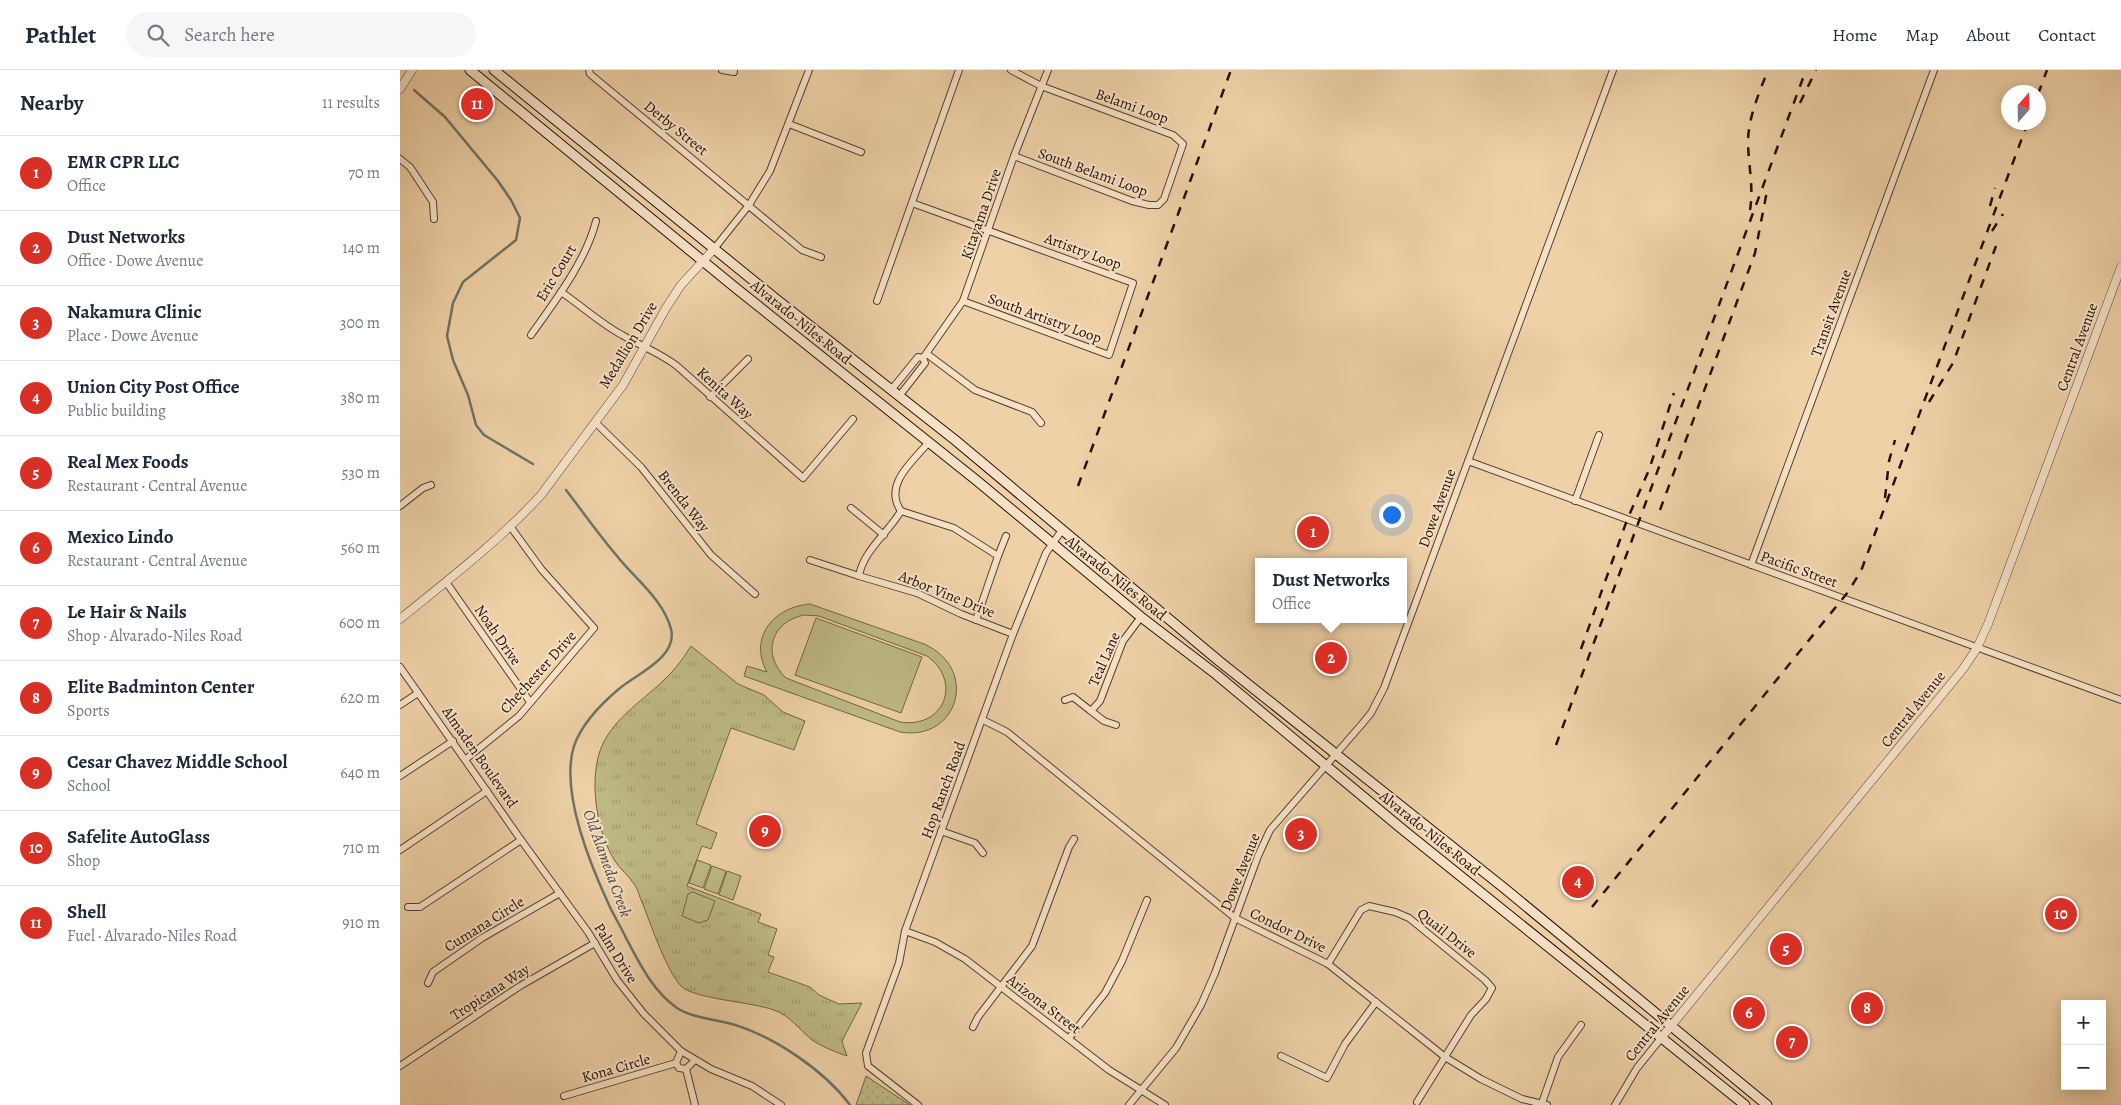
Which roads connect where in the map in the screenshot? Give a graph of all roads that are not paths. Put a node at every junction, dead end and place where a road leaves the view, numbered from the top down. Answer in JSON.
{"nodes":[{"id":1,"x":412,"y":70,"type":"edge"},
{"id":2,"x":470,"y":70,"type":"edge"},
{"id":3,"x":494,"y":70,"type":"edge"},
{"id":4,"x":590,"y":70,"type":"edge"},
{"id":5,"x":722,"y":70,"type":"edge"},
{"id":6,"x":809,"y":70,"type":"edge"},
{"id":7,"x":959,"y":70,"type":"edge"},
{"id":8,"x":1011,"y":70,"type":"edge"},
{"id":9,"x":1048,"y":70,"type":"edge"},
{"id":10,"x":1613,"y":70,"type":"edge"},
{"id":11,"x":1934,"y":70,"type":"edge"},
{"id":12,"x":734,"y":72,"type":"dead end"},
{"id":13,"x":1041,"y":86,"type":"junction"},
{"id":14,"x":400,"y":89,"type":"edge"},
{"id":15,"x":789,"y":124,"type":"junction"},
{"id":16,"x":1184,"y":144,"type":"joint"},
{"id":17,"x":861,"y":152,"type":"dead end"},
{"id":18,"x":1014,"y":156,"type":"junction"},
{"id":19,"x":400,"y":159,"type":"edge"},
{"id":20,"x":912,"y":203,"type":"junction"},
{"id":21,"x":749,"y":205,"type":"junction"},
{"id":22,"x":434,"y":219,"type":"dead end"},
{"id":23,"x":596,"y":221,"type":"dead end"},
{"id":24,"x":989,"y":230,"type":"junction"},
{"id":25,"x":714,"y":249,"type":"junction"},
{"id":26,"x":821,"y":257,"type":"dead end"},
{"id":27,"x":703,"y":261,"type":"junction"},
{"id":28,"x":2121,"y":267,"type":"edge"},
{"id":29,"x":561,"y":292,"type":"junction"},
{"id":30,"x":876,"y":301,"type":"dead end"},
{"id":31,"x":963,"y":301,"type":"junction"},
{"id":32,"x":1122,"y":318,"type":"joint"},
{"id":33,"x":531,"y":335,"type":"dead end"},
{"id":34,"x":644,"y":347,"type":"junction"},
{"id":35,"x":925,"y":356,"type":"junction"},
{"id":36,"x":748,"y":359,"type":"dead end"},
{"id":37,"x":896,"y":392,"type":"junction"},
{"id":38,"x":710,"y":397,"type":"junction"},
{"id":39,"x":853,"y":419,"type":"dead end"},
{"id":40,"x":595,"y":422,"type":"junction"},
{"id":41,"x":1041,"y":423,"type":"dead end"},
{"id":42,"x":1599,"y":435,"type":"dead end"},
{"id":43,"x":929,"y":442,"type":"junction"},
{"id":44,"x":1468,"y":461,"type":"junction"},
{"id":45,"x":431,"y":485,"type":"dead end"},
{"id":46,"x":1575,"y":501,"type":"junction"},
{"id":47,"x":400,"y":506,"type":"edge"},
{"id":48,"x":851,"y":508,"type":"dead end"},
{"id":49,"x":901,"y":511,"type":"junction"},
{"id":50,"x":510,"y":526,"type":"junction"},
{"id":51,"x":1062,"y":530,"type":"junction"},
{"id":52,"x":884,"y":535,"type":"junction"},
{"id":53,"x":1006,"y":536,"type":"dead end"},
{"id":54,"x":1052,"y":543,"type":"junction"},
{"id":55,"x":998,"y":556,"type":"junction"},
{"id":56,"x":810,"y":560,"type":"dead end"},
{"id":57,"x":1751,"y":565,"type":"junction"},
{"id":58,"x":859,"y":576,"type":"junction"},
{"id":59,"x":446,"y":582,"type":"junction"},
{"id":60,"x":756,"y":594,"type":"dead end"},
{"id":61,"x":1141,"y":617,"type":"junction"},
{"id":62,"x":400,"y":619,"type":"edge"},
{"id":63,"x":976,"y":620,"type":"junction"},
{"id":64,"x":1013,"y":634,"type":"junction"},
{"id":65,"x":1977,"y":648,"type":"junction"},
{"id":66,"x":400,"y":667,"type":"edge"},
{"id":67,"x":418,"y":693,"type":"junction"},
{"id":68,"x":1064,"y":700,"type":"dead end"},
{"id":69,"x":2121,"y":700,"type":"edge"},
{"id":70,"x":530,"y":702,"type":"junction"},
{"id":71,"x":400,"y":705,"type":"edge"},
{"id":72,"x":1091,"y":711,"type":"junction"},
{"id":73,"x":983,"y":720,"type":"junction"},
{"id":74,"x":1116,"y":726,"type":"dead end"},
{"id":75,"x":453,"y":741,"type":"junction"},
{"id":76,"x":1335,"y":754,"type":"junction"},
{"id":77,"x":466,"y":759,"type":"junction"},
{"id":78,"x":1326,"y":765,"type":"junction"},
{"id":79,"x":400,"y":776,"type":"edge"},
{"id":80,"x":487,"y":791,"type":"junction"},
{"id":81,"x":941,"y":831,"type":"junction"},
{"id":82,"x":1074,"y":839,"type":"dead end"},
{"id":83,"x":521,"y":840,"type":"junction"},
{"id":84,"x":400,"y":850,"type":"edge"},
{"id":85,"x":983,"y":853,"type":"dead end"},
{"id":86,"x":538,"y":862,"type":"joint"},
{"id":87,"x":560,"y":893,"type":"junction"},
{"id":88,"x":1146,"y":900,"type":"dead end"},
{"id":89,"x":408,"y":907,"type":"dead end"},
{"id":90,"x":1234,"y":918,"type":"junction"},
{"id":91,"x":905,"y":931,"type":"junction"},
{"id":92,"x":595,"y":943,"type":"junction"},
{"id":93,"x":1328,"y":964,"type":"junction"},
{"id":94,"x":428,"y":983,"type":"dead end"},
{"id":95,"x":1001,"y":987,"type":"junction"},
{"id":96,"x":1376,"y":1002,"type":"junction"},
{"id":97,"x":1581,"y":1025,"type":"dead end"},
{"id":98,"x":1672,"y":1026,"type":"junction"},
{"id":99,"x":973,"y":1027,"type":"dead end"},
{"id":100,"x":1070,"y":1038,"type":"junction"},
{"id":101,"x":1662,"y":1038,"type":"junction"},
{"id":102,"x":681,"y":1051,"type":"junction"},
{"id":103,"x":1281,"y":1056,"type":"dead end"},
{"id":104,"x":1445,"y":1057,"type":"junction"},
{"id":105,"x":695,"y":1060,"type":"junction"},
{"id":106,"x":676,"y":1063,"type":"junction"},
{"id":107,"x":400,"y":1066,"type":"edge"},
{"id":108,"x":686,"y":1069,"type":"junction"},
{"id":109,"x":1141,"y":1090,"type":"junction"},
{"id":110,"x":564,"y":1096,"type":"dead end"},
{"id":111,"x":1417,"y":1102,"type":"dead end"},
{"id":112,"x":1520,"y":1102,"type":"edge"},
{"id":113,"x":1544,"y":1104,"type":"edge"},
{"id":114,"x":695,"y":1105,"type":"edge"},
{"id":115,"x":781,"y":1105,"type":"edge"},
{"id":116,"x":918,"y":1105,"type":"edge"},
{"id":117,"x":1130,"y":1105,"type":"edge"},
{"id":118,"x":1165,"y":1105,"type":"edge"},
{"id":119,"x":1615,"y":1105,"type":"edge"},
{"id":120,"x":1745,"y":1105,"type":"edge"},
{"id":121,"x":1767,"y":1105,"type":"edge"}],
"edges":[{"from":1,"to":14,"type":"street"},
{"from":2,"to":27,"type":"main road","name":"Alvarado-Niles Road"},
{"from":3,"to":25,"type":"main road","name":"Alvarado-Niles Road"},
{"from":4,"to":21,"type":"street","name":"Derby Street"},
{"from":5,"to":12,"type":"street"},
{"from":6,"to":15,"type":"street","name":"Medallion Drive"},
{"from":7,"to":20,"type":"street"},
{"from":8,"to":13,"type":"street","name":"Belami Loop"},
{"from":9,"to":13,"type":"street","name":"Kitayama Drive"},
{"from":10,"to":44,"type":"street","name":"Dowe Avenue"},
{"from":11,"to":57,"type":"street","name":"Transit Avenue"},
{"from":13,"to":16,"type":"street","name":"Belami Loop"},
{"from":13,"to":18,"type":"street","name":"Kitayama Drive"},
{"from":15,"to":17,"type":"street"},
{"from":15,"to":21,"type":"street","name":"Medallion Drive"},
{"from":16,"to":18,"type":"street","name":"South Belami Loop"},
{"from":18,"to":24,"type":"street","name":"Kitayama Drive"},
{"from":19,"to":22,"type":"street"},
{"from":20,"to":24,"type":"street"},
{"from":20,"to":30,"type":"street"},
{"from":21,"to":25,"type":"street","name":"Medallion Drive"},
{"from":21,"to":26,"type":"street","name":"Derby Street"},
{"from":23,"to":29,"type":"street","name":"Eric Court"},
{"from":24,"to":31,"type":"street","name":"Kitayama Drive"},
{"from":24,"to":32,"type":"street","name":"Artistry Loop"},
{"from":25,"to":27,"type":"street","name":"Medallion Drive"},
{"from":25,"to":37,"type":"main road","name":"Alvarado-Niles Road"},
{"from":27,"to":34,"type":"street","name":"Medallion Drive"},
{"from":27,"to":43,"type":"main road","name":"Alvarado-Niles Road"},
{"from":28,"to":65,"type":"street","name":"Central Avenue"},
{"from":29,"to":33,"type":"street","name":"Eric Court"},
{"from":29,"to":34,"type":"street","name":"Kenita Way"},
{"from":31,"to":32,"type":"street","name":"South Artistry Loop"},
{"from":31,"to":35,"type":"street","name":"Kitayama Drive"},
{"from":34,"to":38,"type":"street","name":"Kenita Way"},
{"from":34,"to":40,"type":"street","name":"Medallion Drive"},
{"from":35,"to":37,"type":"street","name":"Kitayama Drive"},
{"from":35,"to":41,"type":"street"},
{"from":36,"to":38,"type":"street"},
{"from":37,"to":51,"type":"main road","name":"Alvarado-Niles Road"},
{"from":38,"to":39,"type":"street","name":"Kenita Way"},
{"from":40,"to":50,"type":"street","name":"Medallion Drive"},
{"from":40,"to":60,"type":"street","name":"Brenda Way"},
{"from":42,"to":46,"type":"street"},
{"from":43,"to":49,"type":"street"},
{"from":43,"to":54,"type":"main road","name":"Alvarado-Niles Road"},
{"from":44,"to":46,"type":"street","name":"Pacific Street"},
{"from":44,"to":76,"type":"street","name":"Dowe Avenue"},
{"from":45,"to":47,"type":"street"},
{"from":46,"to":57,"type":"street","name":"Pacific Street"},
{"from":48,"to":52,"type":"street"},
{"from":49,"to":52,"type":"street"},
{"from":49,"to":55,"type":"street"},
{"from":50,"to":59,"type":"street","name":"Medallion Drive"},
{"from":50,"to":70,"type":"street","name":"Chechester Drive"},
{"from":51,"to":54,"type":"street","name":"Hop Ranch Road"},
{"from":51,"to":76,"type":"main road","name":"Alvarado-Niles Road"},
{"from":52,"to":58,"type":"street"},
{"from":53,"to":55,"type":"street"},
{"from":54,"to":61,"type":"main road","name":"Alvarado-Niles Road"},
{"from":54,"to":64,"type":"street","name":"Hop Ranch Road"},
{"from":55,"to":63,"type":"street"},
{"from":56,"to":58,"type":"street","name":"Arbor Vine Drive"},
{"from":57,"to":65,"type":"street","name":"Pacific Street"},
{"from":58,"to":63,"type":"street","name":"Arbor Vine Drive"},
{"from":59,"to":62,"type":"street","name":"Medallion Drive"},
{"from":59,"to":70,"type":"street","name":"Noah Drive"},
{"from":61,"to":72,"type":"street","name":"Teal Lane"},
{"from":61,"to":78,"type":"main road","name":"Alvarado-Niles Road"},
{"from":63,"to":64,"type":"street","name":"Arbor Vine Drive"},
{"from":64,"to":73,"type":"street","name":"Hop Ranch Road"},
{"from":65,"to":69,"type":"street","name":"Pacific Street"},
{"from":65,"to":98,"type":"street","name":"Central Avenue"},
{"from":66,"to":67,"type":"street","name":"Almaden Boulevard"},
{"from":67,"to":71,"type":"street"},
{"from":67,"to":75,"type":"street","name":"Almaden Boulevard"},
{"from":68,"to":72,"type":"street","name":"Teal Lane"},
{"from":70,"to":77,"type":"street","name":"Chechester Drive"},
{"from":72,"to":74,"type":"street","name":"Teal Lane"},
{"from":73,"to":81,"type":"street","name":"Hop Ranch Road"},
{"from":73,"to":90,"type":"street","name":"Condor Drive"},
{"from":75,"to":77,"type":"street","name":"Almaden Boulevard"},
{"from":75,"to":79,"type":"street"},
{"from":76,"to":78,"type":"street","name":"Dowe Avenue"},
{"from":76,"to":98,"type":"main road","name":"Alvarado-Niles Road"},
{"from":77,"to":80,"type":"street","name":"Almaden Boulevard"},
{"from":78,"to":90,"type":"street","name":"Dowe Avenue"},
{"from":78,"to":101,"type":"main road","name":"Alvarado-Niles Road"},
{"from":80,"to":83,"type":"street","name":"Almaden Boulevard"},
{"from":80,"to":84,"type":"street"},
{"from":81,"to":85,"type":"street"},
{"from":81,"to":91,"type":"street","name":"Hop Ranch Road"},
{"from":82,"to":95,"type":"street"},
{"from":83,"to":86,"type":"street","name":"Almaden Boulevard"},
{"from":83,"to":89,"type":"street"},
{"from":86,"to":87,"type":"street","name":"Palm Drive"},
{"from":87,"to":92,"type":"street","name":"Palm Drive"},
{"from":87,"to":94,"type":"street","name":"Cumana Circle"},
{"from":88,"to":100,"type":"street"},
{"from":90,"to":93,"type":"street","name":"Condor Drive"},
{"from":90,"to":109,"type":"street","name":"Dowe Avenue"},
{"from":91,"to":95,"type":"street","name":"Arizona Street"},
{"from":91,"to":116,"type":"street","name":"Hop Ranch Road"},
{"from":92,"to":102,"type":"street","name":"Palm Drive"},
{"from":92,"to":107,"type":"street","name":"Tropicana Way"},
{"from":93,"to":96,"type":"street","name":"Condor Drive"},
{"from":93,"to":104,"type":"street","name":"Quail Drive"},
{"from":95,"to":99,"type":"street"},
{"from":95,"to":100,"type":"street","name":"Arizona Street"},
{"from":96,"to":103,"type":"street"},
{"from":96,"to":104,"type":"street","name":"Condor Drive"},
{"from":97,"to":113,"type":"street"},
{"from":98,"to":101,"type":"street","name":"Central Avenue"},
{"from":98,"to":121,"type":"main road","name":"Alvarado-Niles Road"},
{"from":100,"to":109,"type":"street","name":"Arizona Street"},
{"from":101,"to":119,"type":"street","name":"Central Avenue"},
{"from":101,"to":120,"type":"main road","name":"Alvarado-Niles Road"},
{"from":102,"to":105,"type":"street","name":"Palm Drive"},
{"from":102,"to":106,"type":"street"},
{"from":104,"to":111,"type":"street"},
{"from":104,"to":112,"type":"street","name":"Condor Drive"},
{"from":105,"to":108,"type":"street"},
{"from":105,"to":115,"type":"street","name":"Palm Drive"},
{"from":106,"to":108,"type":"street"},
{"from":106,"to":110,"type":"street","name":"Kona Circle"},
{"from":108,"to":114,"type":"street"},
{"from":109,"to":117,"type":"street","name":"Dowe Avenue"},
{"from":109,"to":118,"type":"street","name":"Arizona Street"},
{"from":112,"to":113,"type":"street","name":"Condor Drive"}]}
